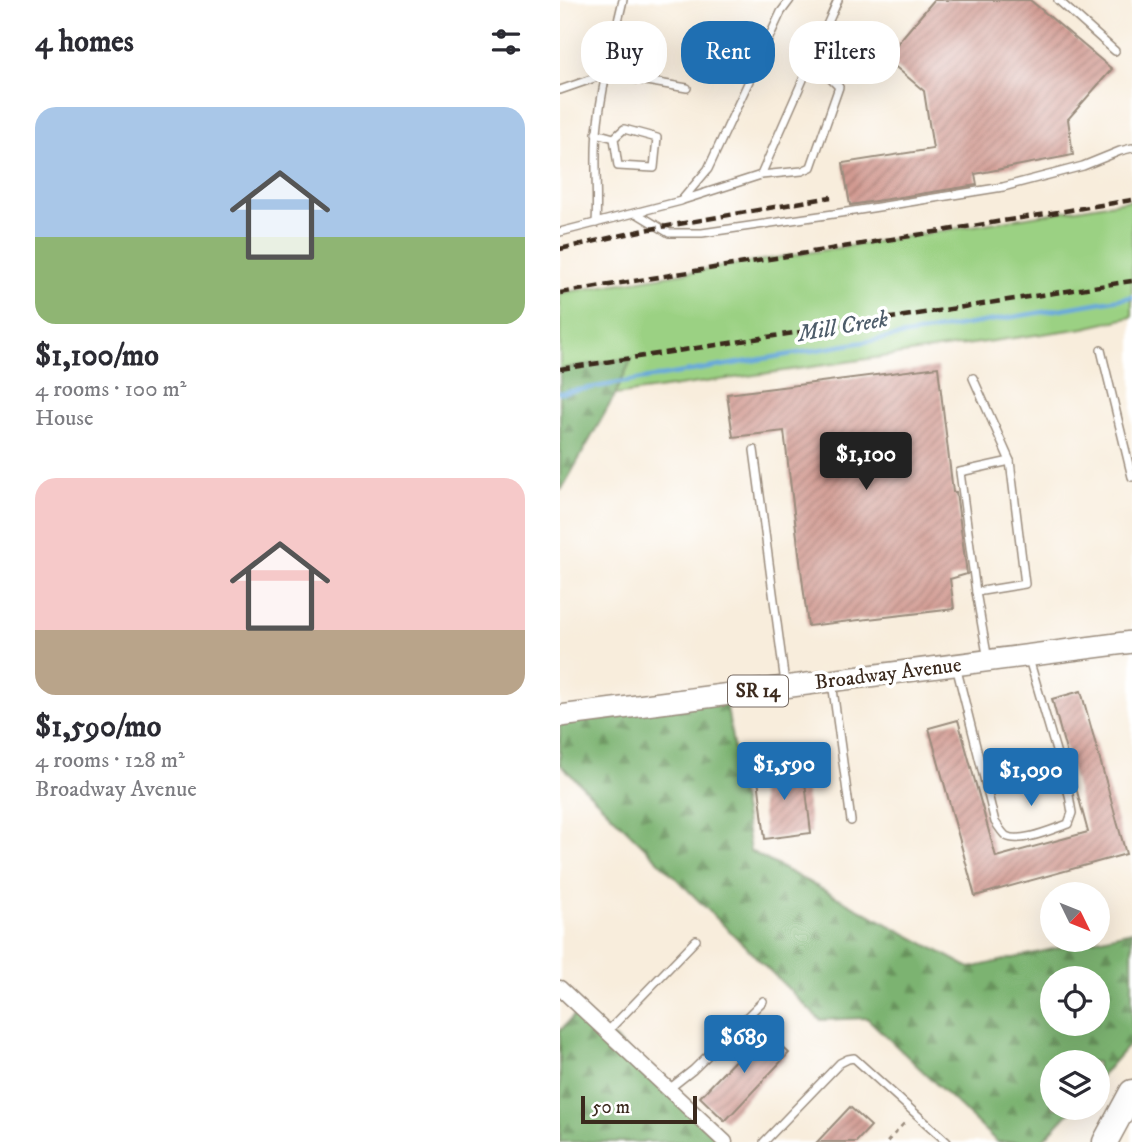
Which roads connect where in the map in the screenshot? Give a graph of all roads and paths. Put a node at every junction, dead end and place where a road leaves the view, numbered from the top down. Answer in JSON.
{"nodes":[{"id":1,"x":623,"y":0,"type":"edge"},
{"id":2,"x":790,"y":0,"type":"edge"},
{"id":3,"x":838,"y":0,"type":"edge"},
{"id":4,"x":1058,"y":0,"type":"edge"},
{"id":5,"x":618,"y":21,"type":"edge"},
{"id":6,"x":829,"y":21,"type":"edge"},
{"id":7,"x":1115,"y":51,"type":"dead end"},
{"id":8,"x":581,"y":83,"type":"edge"},
{"id":9,"x":604,"y":84,"type":"edge"},
{"id":10,"x":660,"y":84,"type":"edge"},
{"id":11,"x":801,"y":84,"type":"edge"},
{"id":12,"x":837,"y":84,"type":"edge"},
{"id":13,"x":687,"y":89,"type":"dead end"},
{"id":14,"x":560,"y":90,"type":"edge"},
{"id":15,"x":596,"y":133,"type":"junction"},
{"id":16,"x":614,"y":138,"type":"junction"},
{"id":17,"x":1132,"y":148,"type":"edge"},
{"id":18,"x":761,"y":174,"type":"junction"},
{"id":19,"x":681,"y":201,"type":"junction"},
{"id":20,"x":636,"y":213,"type":"junction"},
{"id":21,"x":596,"y":223,"type":"junction"},
{"id":22,"x":560,"y":232,"type":"edge"},
{"id":23,"x":1101,"y":350,"type":"dead end"},
{"id":24,"x":973,"y":378,"type":"dead end"},
{"id":25,"x":754,"y":450,"type":"dead end"},
{"id":26,"x":1010,"y":461,"type":"junction"},
{"id":27,"x":1132,"y":478,"type":"edge"},
{"id":28,"x":976,"y":592,"type":"junction"},
{"id":29,"x":1132,"y":642,"type":"edge"},
{"id":30,"x":1028,"y":656,"type":"junction"},
{"id":31,"x":988,"y":661,"type":"junction"},
{"id":32,"x":956,"y":665,"type":"junction"},
{"id":33,"x":832,"y":681,"type":"junction"},
{"id":34,"x":785,"y":687,"type":"junction"},
{"id":35,"x":560,"y":716,"type":"edge"},
{"id":36,"x":851,"y":821,"type":"dead end"},
{"id":37,"x":696,"y":940,"type":"dead end"},
{"id":38,"x":560,"y":988,"type":"edge"},
{"id":39,"x":762,"y":1001,"type":"dead end"},
{"id":40,"x":607,"y":1033,"type":"junction"},
{"id":41,"x":668,"y":1089,"type":"junction"},
{"id":42,"x":1132,"y":1092,"type":"edge"},
{"id":43,"x":914,"y":1112,"type":"junction"},
{"id":44,"x":725,"y":1142,"type":"edge"},
{"id":45,"x":764,"y":1142,"type":"edge"},
{"id":46,"x":887,"y":1142,"type":"edge"},
{"id":47,"x":947,"y":1142,"type":"edge"},
{"id":48,"x":1105,"y":1142,"type":"edge"}],
"edges":[{"from":1,"to":5,"type":"lane"},
{"from":2,"to":19,"type":"lane"},
{"from":3,"to":6,"type":"lane"},
{"from":4,"to":7,"type":"lane"},
{"from":8,"to":14,"type":"lane"},
{"from":9,"to":15,"type":"lane"},
{"from":10,"to":13,"type":"lane"},
{"from":11,"to":18,"type":"lane"},
{"from":12,"to":18,"type":"lane"},
{"from":15,"to":16,"type":"lane"},
{"from":15,"to":21,"type":"lane"},
{"from":16,"to":16,"type":"lane"},
{"from":17,"to":20,"type":"lane"},
{"from":18,"to":19,"type":"lane"},
{"from":19,"to":20,"type":"lane"},
{"from":20,"to":21,"type":"lane"},
{"from":21,"to":22,"type":"lane"},
{"from":23,"to":27,"type":"lane"},
{"from":24,"to":26,"type":"lane"},
{"from":25,"to":34,"type":"lane"},
{"from":26,"to":28,"type":"lane"},
{"from":26,"to":28,"type":"lane"},
{"from":28,"to":31,"type":"lane"},
{"from":29,"to":30,"type":"main road","name":"Broadway Avenue","number":"SR 14"},
{"from":30,"to":31,"type":"main road","name":"Broadway Avenue","number":"SR 14"},
{"from":30,"to":32,"type":"lane"},
{"from":31,"to":32,"type":"main road","name":"Broadway Avenue","number":"SR 14"},
{"from":32,"to":33,"type":"main road","name":"Broadway Avenue","number":"SR 14"},
{"from":33,"to":34,"type":"main road","name":"Broadway Avenue","number":"SR 14"},
{"from":33,"to":36,"type":"lane"},
{"from":34,"to":35,"type":"main road","name":"Broadway Avenue","number":"SR 14"},
{"from":37,"to":40,"type":"lane"},
{"from":38,"to":40,"type":"street"},
{"from":39,"to":41,"type":"lane"},
{"from":40,"to":41,"type":"street"},
{"from":41,"to":44,"type":"street"},
{"from":42,"to":48,"type":"highway"},
{"from":43,"to":45,"type":"lane"},
{"from":43,"to":46,"type":"path"},
{"from":43,"to":47,"type":"lane"}]}
